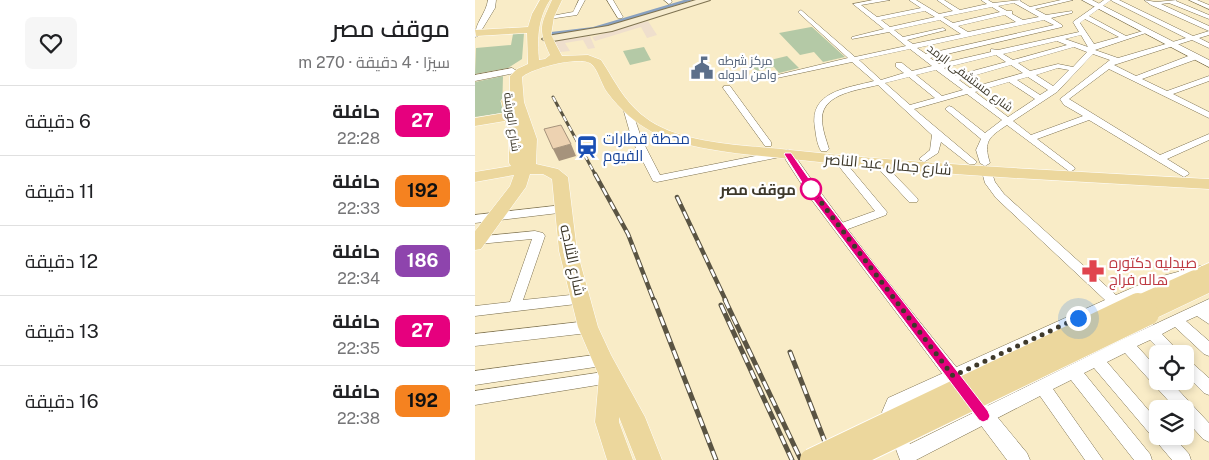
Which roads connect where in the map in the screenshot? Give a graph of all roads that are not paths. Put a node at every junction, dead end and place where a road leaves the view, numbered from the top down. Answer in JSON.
{"nodes":[{"id":1,"x":492,"y":0,"type":"edge"},
{"id":2,"x":582,"y":0,"type":"edge"},
{"id":3,"x":610,"y":0,"type":"edge"},
{"id":4,"x":706,"y":0,"type":"edge"},
{"id":5,"x":887,"y":0,"type":"edge"},
{"id":6,"x":912,"y":0,"type":"edge"},
{"id":7,"x":940,"y":0,"type":"edge"},
{"id":8,"x":984,"y":0,"type":"edge"},
{"id":9,"x":1017,"y":0,"type":"edge"},
{"id":10,"x":1030,"y":0,"type":"edge"},
{"id":11,"x":1070,"y":0,"type":"edge"},
{"id":12,"x":1086,"y":0,"type":"edge"},
{"id":13,"x":1108,"y":0,"type":"edge"},
{"id":14,"x":1114,"y":0,"type":"edge"},
{"id":15,"x":1147,"y":0,"type":"edge"},
{"id":16,"x":1172,"y":0,"type":"edge"},
{"id":17,"x":1193,"y":0,"type":"edge"},
{"id":18,"x":671,"y":1,"type":"edge"},
{"id":19,"x":1004,"y":1,"type":"edge"},
{"id":20,"x":1050,"y":2,"type":"edge"},
{"id":21,"x":1155,"y":4,"type":"junction"},
{"id":22,"x":549,"y":5,"type":"edge"},
{"id":23,"x":992,"y":5,"type":"junction"},
{"id":24,"x":1041,"y":6,"type":"junction"},
{"id":25,"x":1099,"y":7,"type":"junction"},
{"id":26,"x":1209,"y":7,"type":"edge"},
{"id":27,"x":1030,"y":8,"type":"junction"},
{"id":28,"x":926,"y":9,"type":"junction"},
{"id":29,"x":1134,"y":9,"type":"junction"},
{"id":30,"x":801,"y":12,"type":"dead end"},
{"id":31,"x":959,"y":12,"type":"junction"},
{"id":32,"x":1070,"y":12,"type":"junction"},
{"id":33,"x":1006,"y":13,"type":"junction"},
{"id":34,"x":1085,"y":14,"type":"junction"},
{"id":35,"x":1113,"y":14,"type":"junction"},
{"id":36,"x":1057,"y":15,"type":"junction"},
{"id":37,"x":620,"y":17,"type":"junction"},
{"id":38,"x":939,"y":17,"type":"junction"},
{"id":39,"x":1045,"y":17,"type":"junction"},
{"id":40,"x":1209,"y":17,"type":"edge"},
{"id":41,"x":486,"y":18,"type":"junction"},
{"id":42,"x":475,"y":20,"type":"edge"},
{"id":43,"x":875,"y":20,"type":"junction"},
{"id":44,"x":1022,"y":22,"type":"junction"},
{"id":45,"x":951,"y":25,"type":"junction"},
{"id":46,"x":1077,"y":26,"type":"junction"},
{"id":47,"x":1209,"y":29,"type":"edge"},
{"id":48,"x":533,"y":30,"type":"junction"},
{"id":49,"x":889,"y":30,"type":"junction"},
{"id":50,"x":943,"y":30,"type":"dead end"},
{"id":51,"x":1039,"y":31,"type":"junction"},
{"id":52,"x":1146,"y":32,"type":"junction"},
{"id":53,"x":847,"y":33,"type":"dead end"},
{"id":54,"x":1082,"y":33,"type":"junction"},
{"id":55,"x":1209,"y":33,"type":"edge"},
{"id":56,"x":475,"y":34,"type":"edge"},
{"id":57,"x":965,"y":34,"type":"junction"},
{"id":58,"x":1125,"y":38,"type":"junction"},
{"id":59,"x":1192,"y":38,"type":"junction"},
{"id":60,"x":901,"y":39,"type":"junction"},
{"id":61,"x":1058,"y":39,"type":"junction"},
{"id":62,"x":981,"y":43,"type":"junction"},
{"id":63,"x":1170,"y":44,"type":"junction"},
{"id":64,"x":1075,"y":45,"type":"junction"},
{"id":65,"x":910,"y":46,"type":"junction"},
{"id":66,"x":1209,"y":46,"type":"edge"},
{"id":67,"x":1092,"y":49,"type":"junction"},
{"id":68,"x":547,"y":50,"type":"junction"},
{"id":69,"x":532,"y":53,"type":"junction"},
{"id":70,"x":996,"y":53,"type":"junction"},
{"id":71,"x":593,"y":56,"type":"junction"},
{"id":72,"x":924,"y":57,"type":"junction"},
{"id":73,"x":1194,"y":57,"type":"junction"},
{"id":74,"x":853,"y":59,"type":"junction"},
{"id":75,"x":1116,"y":60,"type":"junction"},
{"id":76,"x":1011,"y":62,"type":"junction"},
{"id":77,"x":899,"y":64,"type":"dead end"},
{"id":78,"x":1209,"y":64,"type":"edge"},
{"id":79,"x":1108,"y":66,"type":"junction"},
{"id":80,"x":937,"y":67,"type":"junction"},
{"id":81,"x":1074,"y":69,"type":"junction"},
{"id":82,"x":512,"y":70,"type":"junction"},
{"id":83,"x":910,"y":73,"type":"junction"},
{"id":84,"x":1030,"y":74,"type":"junction"},
{"id":85,"x":777,"y":76,"type":"dead end"},
{"id":86,"x":475,"y":78,"type":"edge"},
{"id":87,"x":1209,"y":78,"type":"edge"},
{"id":88,"x":953,"y":79,"type":"junction"},
{"id":89,"x":1010,"y":79,"type":"junction"},
{"id":90,"x":1135,"y":79,"type":"junction"},
{"id":91,"x":878,"y":82,"type":"junction"},
{"id":92,"x":727,"y":88,"type":"dead end"},
{"id":93,"x":1055,"y":90,"type":"junction"},
{"id":94,"x":969,"y":91,"type":"junction"},
{"id":95,"x":1166,"y":94,"type":"junction"},
{"id":96,"x":941,"y":99,"type":"junction"},
{"id":97,"x":1040,"y":99,"type":"junction"},
{"id":98,"x":627,"y":108,"type":"junction"},
{"id":99,"x":908,"y":108,"type":"junction"},
{"id":100,"x":949,"y":109,"type":"dead end"},
{"id":101,"x":1207,"y":113,"type":"edge"},
{"id":102,"x":511,"y":116,"type":"junction"},
{"id":103,"x":1090,"y":117,"type":"junction"},
{"id":104,"x":1007,"y":120,"type":"junction"},
{"id":105,"x":475,"y":122,"type":"edge"},
{"id":106,"x":937,"y":134,"type":"junction"},
{"id":107,"x":1209,"y":137,"type":"edge"},
{"id":108,"x":985,"y":138,"type":"junction"},
{"id":109,"x":1030,"y":138,"type":"junction"},
{"id":110,"x":768,"y":144,"type":"junction"},
{"id":111,"x":824,"y":149,"type":"junction"},
{"id":112,"x":785,"y":154,"type":"junction"},
{"id":113,"x":838,"y":159,"type":"junction"},
{"id":114,"x":924,"y":159,"type":"junction"},
{"id":115,"x":1160,"y":160,"type":"junction"},
{"id":116,"x":879,"y":164,"type":"junction"},
{"id":117,"x":981,"y":166,"type":"junction"},
{"id":118,"x":524,"y":169,"type":"junction"},
{"id":119,"x":1070,"y":169,"type":"junction"},
{"id":120,"x":1184,"y":174,"type":"junction"},
{"id":121,"x":1209,"y":175,"type":"edge"},
{"id":122,"x":475,"y":177,"type":"edge"},
{"id":123,"x":1209,"y":184,"type":"edge"},
{"id":124,"x":913,"y":200,"type":"dead end"},
{"id":125,"x":563,"y":209,"type":"junction"},
{"id":126,"x":496,"y":217,"type":"junction"},
{"id":127,"x":475,"y":219,"type":"edge"},
{"id":128,"x":840,"y":228,"type":"junction"},
{"id":129,"x":477,"y":242,"type":"edge"},
{"id":130,"x":1209,"y":275,"type":"edge"},
{"id":131,"x":581,"y":299,"type":"junction"},
{"id":132,"x":1114,"y":301,"type":"junction"},
{"id":133,"x":515,"y":306,"type":"junction"},
{"id":134,"x":1205,"y":310,"type":"edge"},
{"id":135,"x":475,"y":311,"type":"edge"},
{"id":136,"x":1146,"y":317,"type":"junction"},
{"id":137,"x":1176,"y":320,"type":"junction"},
{"id":138,"x":588,"y":327,"type":"junction"},
{"id":139,"x":475,"y":340,"type":"edge"},
{"id":140,"x":1126,"y":344,"type":"junction"},
{"id":141,"x":1167,"y":345,"type":"edge"},
{"id":142,"x":1209,"y":350,"type":"edge"},
{"id":143,"x":1096,"y":360,"type":"junction"},
{"id":144,"x":606,"y":369,"type":"junction"},
{"id":145,"x":1149,"y":369,"type":"edge"},
{"id":146,"x":1073,"y":371,"type":"junction"},
{"id":147,"x":1194,"y":374,"type":"edge"},
{"id":148,"x":953,"y":376,"type":"junction"},
{"id":149,"x":475,"y":378,"type":"edge"},
{"id":150,"x":1042,"y":386,"type":"junction"},
{"id":151,"x":1209,"y":388,"type":"edge"},
{"id":152,"x":1169,"y":390,"type":"edge"},
{"id":153,"x":475,"y":398,"type":"edge"},
{"id":154,"x":983,"y":416,"type":"junction"},
{"id":155,"x":1149,"y":422,"type":"edge"},
{"id":156,"x":1209,"y":434,"type":"edge"},
{"id":157,"x":1170,"y":445,"type":"edge"},
{"id":158,"x":907,"y":458,"type":"edge"},
{"id":159,"x":620,"y":460,"type":"edge"},
{"id":160,"x":649,"y":460,"type":"edge"},
{"id":161,"x":811,"y":460,"type":"edge"},
{"id":162,"x":847,"y":460,"type":"edge"},
{"id":163,"x":1020,"y":460,"type":"edge"},
{"id":164,"x":1095,"y":460,"type":"edge"},
{"id":165,"x":1144,"y":460,"type":"edge"},
{"id":166,"x":1183,"y":460,"type":"edge"}],
"edges":[{"from":1,"to":41,"type":"street"},
{"from":2,"to":22,"type":"street"},
{"from":3,"to":37,"type":"street"},
{"from":4,"to":68,"type":"main road"},
{"from":5,"to":43,"type":"street","name":"شارع مستشفى الرمد"},
{"from":6,"to":28,"type":"street"},
{"from":7,"to":31,"type":"street"},
{"from":8,"to":23,"type":"street"},
{"from":9,"to":19,"type":"street"},
{"from":9,"to":27,"type":"street"},
{"from":10,"to":24,"type":"street"},
{"from":11,"to":20,"type":"street"},
{"from":12,"to":25,"type":"street"},
{"from":13,"to":25,"type":"street"},
{"from":14,"to":29,"type":"street"},
{"from":15,"to":21,"type":"street"},
{"from":16,"to":21,"type":"street"},
{"from":16,"to":40,"type":"street"},
{"from":17,"to":26,"type":"street"},
{"from":18,"to":37,"type":"main road"},
{"from":19,"to":23,"type":"street"},
{"from":20,"to":24,"type":"street"},
{"from":20,"to":32,"type":"street"},
{"from":21,"to":29,"type":"street"},
{"from":21,"to":47,"type":"street"},
{"from":22,"to":48,"type":"main road"},
{"from":22,"to":68,"type":"main road"},
{"from":23,"to":31,"type":"street"},
{"from":23,"to":33,"type":"street"},
{"from":24,"to":27,"type":"street"},
{"from":24,"to":36,"type":"street"},
{"from":25,"to":34,"type":"street"},
{"from":25,"to":35,"type":"street"},
{"from":27,"to":33,"type":"street"},
{"from":27,"to":39,"type":"street"},
{"from":28,"to":38,"type":"street"},
{"from":28,"to":43,"type":"street"},
{"from":29,"to":35,"type":"street"},
{"from":29,"to":59,"type":"street"},
{"from":30,"to":74,"type":"street"},
{"from":31,"to":38,"type":"street"},
{"from":32,"to":34,"type":"street"},
{"from":32,"to":36,"type":"street"},
{"from":33,"to":44,"type":"street"},
{"from":33,"to":45,"type":"street"},
{"from":34,"to":46,"type":"street"},
{"from":34,"to":58,"type":"street"},
{"from":35,"to":52,"type":"street"},
{"from":36,"to":39,"type":"street"},
{"from":36,"to":46,"type":"street"},
{"from":37,"to":68,"type":"main road"},
{"from":38,"to":45,"type":"street"},
{"from":38,"to":49,"type":"street"},
{"from":39,"to":44,"type":"street"},
{"from":39,"to":51,"type":"street"},
{"from":41,"to":42,"type":"street"},
{"from":41,"to":56,"type":"street"},
{"from":43,"to":49,"type":"street","name":"شارع مستشفى الرمد"},
{"from":44,"to":51,"type":"street"},
{"from":44,"to":57,"type":"street"},
{"from":45,"to":57,"type":"street"},
{"from":46,"to":54,"type":"street"},
{"from":48,"to":56,"type":"main road"},
{"from":48,"to":69,"type":"main road"},
{"from":49,"to":53,"type":"street"},
{"from":49,"to":60,"type":"street","name":"شارع مستشفى الرمد"},
{"from":50,"to":60,"type":"street"},
{"from":51,"to":61,"type":"street"},
{"from":51,"to":62,"type":"street"},
{"from":52,"to":58,"type":"street"},
{"from":52,"to":63,"type":"street"},
{"from":54,"to":61,"type":"street"},
{"from":54,"to":67,"type":"street"},
{"from":55,"to":59,"type":"street"},
{"from":57,"to":62,"type":"street"},
{"from":57,"to":65,"type":"street"},
{"from":58,"to":67,"type":"street"},
{"from":59,"to":63,"type":"street"},
{"from":59,"to":66,"type":"street"},
{"from":60,"to":65,"type":"street","name":"شارع مستشفى الرمد"},
{"from":61,"to":64,"type":"street"},
{"from":61,"to":70,"type":"street"},
{"from":62,"to":70,"type":"street"},
{"from":62,"to":72,"type":"street"},
{"from":63,"to":73,"type":"street"},
{"from":63,"to":75,"type":"street"},
{"from":64,"to":67,"type":"street"},
{"from":64,"to":76,"type":"street"},
{"from":65,"to":72,"type":"street","name":"شارع مستشفى الرمد"},
{"from":65,"to":74,"type":"street"},
{"from":67,"to":75,"type":"street"},
{"from":67,"to":81,"type":"street"},
{"from":68,"to":69,"type":"main road"},
{"from":68,"to":71,"type":"main road"},
{"from":68,"to":118,"type":"main road","name":"شارع الورشة"},
{"from":69,"to":82,"type":"main road","name":"شارع الورشة"},
{"from":70,"to":76,"type":"street"},
{"from":70,"to":80,"type":"street"},
{"from":71,"to":98,"type":"main road","name":"شارع جمال عبد الناصر"},
{"from":71,"to":110,"type":"main road","name":"شارع جمال عبد الناصر"},
{"from":72,"to":80,"type":"street","name":"شارع مستشفى الرمد"},
{"from":73,"to":78,"type":"street"},
{"from":73,"to":90,"type":"street"},
{"from":74,"to":85,"type":"street"},
{"from":74,"to":91,"type":"street"},
{"from":75,"to":79,"type":"street"},
{"from":76,"to":84,"type":"street"},
{"from":76,"to":88,"type":"street"},
{"from":77,"to":83,"type":"street"},
{"from":79,"to":90,"type":"street"},
{"from":79,"to":103,"type":"street"},
{"from":80,"to":83,"type":"street"},
{"from":80,"to":88,"type":"street","name":"شارع مستشفى الرمد"},
{"from":81,"to":84,"type":"street"},
{"from":81,"to":93,"type":"street"},
{"from":82,"to":86,"type":"street"},
{"from":82,"to":102,"type":"main road","name":"شارع الورشة"},
{"from":83,"to":91,"type":"street"},
{"from":83,"to":96,"type":"street"},
{"from":84,"to":89,"type":"street"},
{"from":84,"to":93,"type":"street"},
{"from":87,"to":95,"type":"street"},
{"from":88,"to":94,"type":"street","name":"شارع مستشفى الرمد"},
{"from":89,"to":94,"type":"street"},
{"from":89,"to":97,"type":"street"},
{"from":90,"to":95,"type":"street"},
{"from":91,"to":99,"type":"street"},
{"from":91,"to":111,"type":"street"},
{"from":92,"to":110,"type":"street"},
{"from":93,"to":97,"type":"street"},
{"from":94,"to":96,"type":"street"},
{"from":94,"to":104,"type":"street","name":"شارع مستشفى الرمد"},
{"from":95,"to":101,"type":"street"},
{"from":96,"to":99,"type":"street"},
{"from":97,"to":104,"type":"street"},
{"from":98,"to":112,"type":"main road","name":"شارع جمال عبد الناصر"},
{"from":98,"to":112,"type":"street"},
{"from":99,"to":106,"type":"street"},
{"from":100,"to":108,"type":"street"},
{"from":102,"to":105,"type":"main road"},
{"from":102,"to":118,"type":"main road","name":"شارع الورشة"},
{"from":103,"to":109,"type":"street"},
{"from":103,"to":115,"type":"street"},
{"from":104,"to":108,"type":"street"},
{"from":104,"to":109,"type":"street","name":"شارع مستشفى الرمد"},
{"from":106,"to":114,"type":"street"},
{"from":106,"to":117,"type":"street"},
{"from":107,"to":115,"type":"street"},
{"from":108,"to":117,"type":"street"},
{"from":109,"to":119,"type":"street","name":"شارع مستشفى الرمد"},
{"from":110,"to":111,"type":"main road","name":"شارع جمال عبد الناصر"},
{"from":111,"to":114,"type":"main road","name":"شارع جمال عبد الناصر"},
{"from":112,"to":113,"type":"main road","name":"شارع جمال عبد الناصر"},
{"from":112,"to":128,"type":"street"},
{"from":113,"to":116,"type":"main road","name":"شارع جمال عبد الناصر"},
{"from":113,"to":128,"type":"street"},
{"from":114,"to":117,"type":"main road","name":"شارع جمال عبد الناصر"},
{"from":115,"to":120,"type":"street"},
{"from":116,"to":117,"type":"main road","name":"شارع جمال عبد الناصر"},
{"from":116,"to":124,"type":"street"},
{"from":117,"to":119,"type":"main road","name":"شارع جمال عبد الناصر"},
{"from":117,"to":123,"type":"main road","name":"شارع جمال عبد الناصر"},
{"from":117,"to":132,"type":"street"},
{"from":118,"to":122,"type":"main road"},
{"from":118,"to":125,"type":"main road","name":"شارع الثلاجه"},
{"from":118,"to":126,"type":"main road","name":"شارع الورشة"},
{"from":119,"to":120,"type":"main road","name":"شارع جمال عبد الناصر"},
{"from":120,"to":121,"type":"main road","name":"شارع جمال عبد الناصر"},
{"from":125,"to":126,"type":"street"},
{"from":125,"to":131,"type":"main road","name":"شارع الثلاجه"},
{"from":126,"to":127,"type":"street"},
{"from":126,"to":129,"type":"main road","name":"شارع الورشة"},
{"from":128,"to":148,"type":"street"},
{"from":129,"to":133,"type":"street"},
{"from":130,"to":132,"type":"street"},
{"from":130,"to":136,"type":"main road"},
{"from":131,"to":133,"type":"street"},
{"from":131,"to":138,"type":"main road","name":"شارع الثلاجه"},
{"from":132,"to":148,"type":"street"},
{"from":133,"to":135,"type":"street"},
{"from":134,"to":137,"type":"street"},
{"from":136,"to":137,"type":"street"},
{"from":136,"to":140,"type":"street"},
{"from":136,"to":141,"type":"street"},
{"from":136,"to":161,"type":"main road","bridge":true},
{"from":136,"to":162,"type":"main road","bridge":true},
{"from":137,"to":142,"type":"street"},
{"from":138,"to":139,"type":"street"},
{"from":138,"to":144,"type":"main road","name":"شارع الثلاجه"},
{"from":140,"to":143,"type":"street"},
{"from":140,"to":145,"type":"street"},
{"from":143,"to":146,"type":"street"},
{"from":143,"to":155,"type":"street"},
{"from":144,"to":149,"type":"street"},
{"from":144,"to":153,"type":"street"},
{"from":144,"to":159,"type":"main road","name":"شارع الثلاجه"},
{"from":144,"to":160,"type":"main road","name":"شارع الثلاجه"},
{"from":146,"to":150,"type":"street"},
{"from":146,"to":165,"type":"street"},
{"from":147,"to":151,"type":"street"},
{"from":148,"to":154,"type":"street"},
{"from":148,"to":158,"type":"street"},
{"from":150,"to":154,"type":"street"},
{"from":150,"to":164,"type":"street"},
{"from":152,"to":156,"type":"street"},
{"from":154,"to":158,"type":"street"},
{"from":154,"to":163,"type":"street"},
{"from":157,"to":166,"type":"street"}]}
